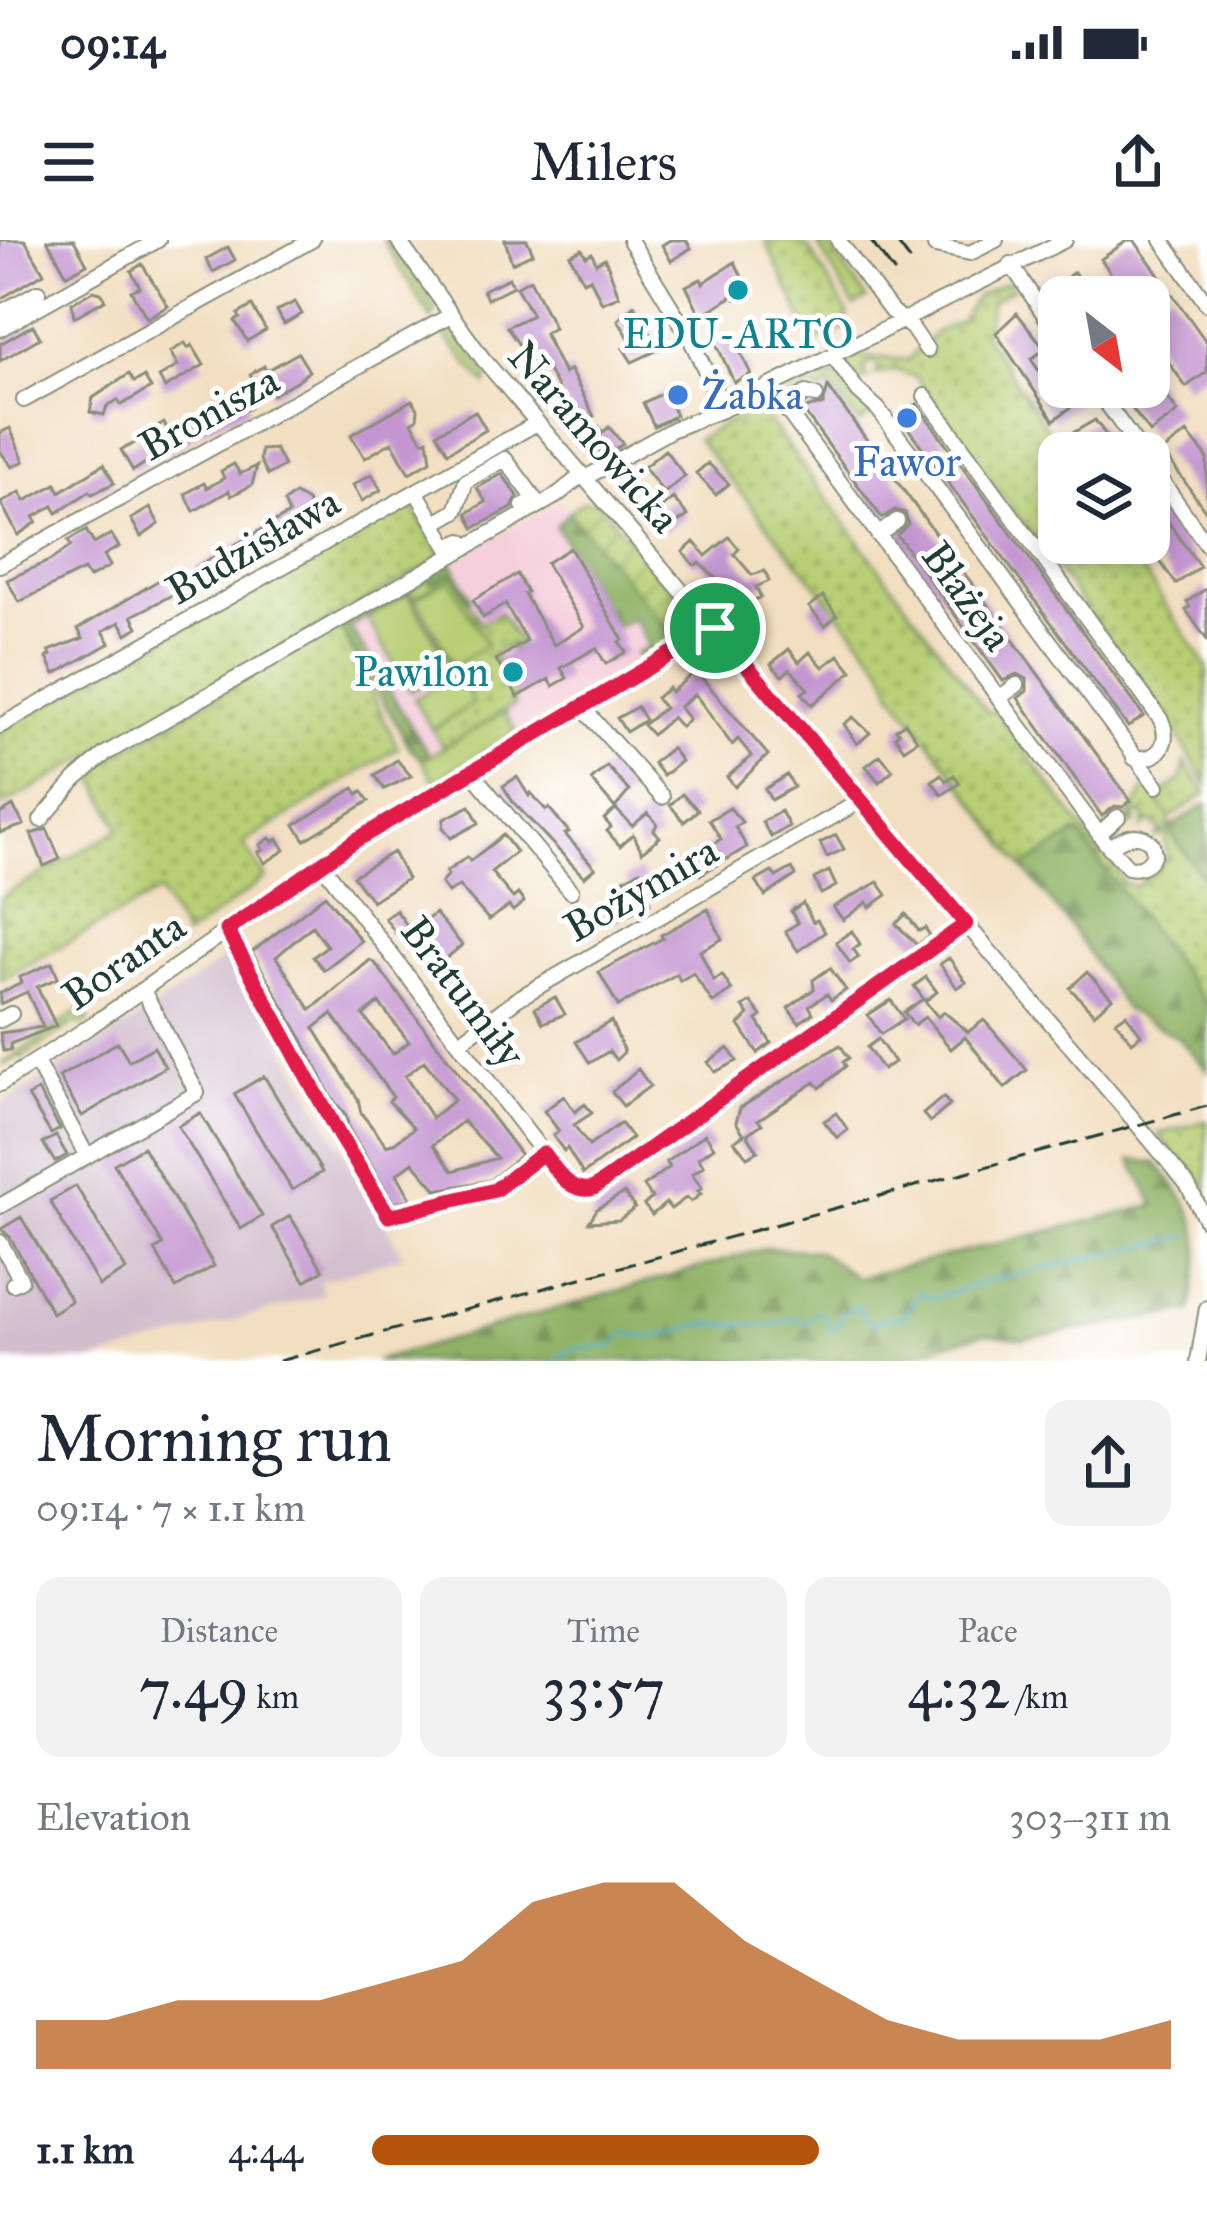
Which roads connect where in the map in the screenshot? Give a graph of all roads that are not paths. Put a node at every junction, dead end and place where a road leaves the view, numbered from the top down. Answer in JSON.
{"nodes":[{"id":1,"x":158,"y":240,"type":"edge"},
{"id":2,"x":313,"y":240,"type":"edge"},
{"id":3,"x":398,"y":240,"type":"edge"},
{"id":4,"x":630,"y":240,"type":"edge"},
{"id":5,"x":838,"y":240,"type":"edge"},
{"id":6,"x":996,"y":240,"type":"edge"},
{"id":7,"x":1065,"y":240,"type":"edge"},
{"id":8,"x":1162,"y":240,"type":"edge"},
{"id":9,"x":935,"y":246,"type":"dead end"},
{"id":10,"x":1011,"y":264,"type":"junction"},
{"id":11,"x":38,"y":292,"type":"dead end"},
{"id":12,"x":1207,"y":304,"type":"edge"},
{"id":13,"x":1038,"y":305,"type":"edge"},
{"id":14,"x":0,"y":314,"type":"edge"},
{"id":15,"x":449,"y":316,"type":"junction"},
{"id":16,"x":900,"y":319,"type":"junction"},
{"id":17,"x":0,"y":329,"type":"edge"},
{"id":18,"x":927,"y":350,"type":"dead end"},
{"id":19,"x":832,"y":355,"type":"junction"},
{"id":20,"x":769,"y":386,"type":"junction"},
{"id":21,"x":816,"y":396,"type":"dead end"},
{"id":22,"x":925,"y":396,"type":"dead end"},
{"id":23,"x":24,"y":400,"type":"dead end"},
{"id":24,"x":784,"y":407,"type":"junction"},
{"id":25,"x":724,"y":409,"type":"junction"},
{"id":26,"x":537,"y":423,"type":"junction"},
{"id":27,"x":584,"y":477,"type":"junction"},
{"id":28,"x":416,"y":491,"type":"junction"},
{"id":29,"x":1170,"y":492,"type":"edge"},
{"id":30,"x":897,"y":521,"type":"dead end"},
{"id":31,"x":435,"y":523,"type":"junction"},
{"id":32,"x":878,"y":535,"type":"junction"},
{"id":33,"x":1207,"y":544,"type":"edge"},
{"id":34,"x":0,"y":565,"type":"edge"},
{"id":35,"x":715,"y":628,"type":"junction"},
{"id":36,"x":1017,"y":685,"type":"dead end"},
{"id":37,"x":999,"y":698,"type":"junction"},
{"id":38,"x":582,"y":707,"type":"junction"},
{"id":39,"x":0,"y":726,"type":"edge"},
{"id":40,"x":1135,"y":758,"type":"junction"},
{"id":41,"x":472,"y":773,"type":"junction"},
{"id":42,"x":1157,"y":785,"type":"dead end"},
{"id":43,"x":662,"y":797,"type":"dead end"},
{"id":44,"x":860,"y":801,"type":"junction"},
{"id":45,"x":1118,"y":817,"type":"dead end"},
{"id":46,"x":40,"y":820,"type":"dead end"},
{"id":47,"x":322,"y":862,"type":"junction"},
{"id":48,"x":571,"y":891,"type":"dead end"},
{"id":49,"x":966,"y":924,"type":"junction"},
{"id":50,"x":227,"y":930,"type":"junction"},
{"id":51,"x":143,"y":990,"type":"junction"},
{"id":52,"x":460,"y":1042,"type":"junction"},
{"id":53,"x":37,"y":1062,"type":"junction"},
{"id":54,"x":0,"y":1084,"type":"edge"},
{"id":55,"x":87,"y":1156,"type":"junction"},
{"id":56,"x":547,"y":1158,"type":"junction"},
{"id":57,"x":0,"y":1207,"type":"edge"},
{"id":58,"x":1207,"y":1222,"type":"edge"},
{"id":59,"x":0,"y":1243,"type":"edge"},
{"id":60,"x":13,"y":1284,"type":"dead end"},
{"id":61,"x":1207,"y":1308,"type":"edge"},
{"id":62,"x":1198,"y":1361,"type":"edge"}],
"edges":[{"from":1,"to":17,"type":"street"},
{"from":2,"to":23,"type":"street"},
{"from":3,"to":15,"type":"street","name":"Naramowicka"},
{"from":4,"to":25,"type":"street"},
{"from":5,"to":16,"type":"street"},
{"from":6,"to":9,"type":"street"},
{"from":7,"to":10,"type":"street"},
{"from":8,"to":12,"type":"street"},
{"from":10,"to":13,"type":"street"},
{"from":10,"to":16,"type":"street"},
{"from":11,"to":14,"type":"street"},
{"from":15,"to":26,"type":"street","name":"Naramowicka"},
{"from":15,"to":34,"type":"street","name":"Bronisza"},
{"from":16,"to":18,"type":"street"},
{"from":16,"to":19,"type":"street"},
{"from":19,"to":20,"type":"street"},
{"from":19,"to":40,"type":"street","name":"Błażeja"},
{"from":20,"to":24,"type":"street","name":"Błażeja"},
{"from":20,"to":25,"type":"street"},
{"from":21,"to":24,"type":"street"},
{"from":22,"to":40,"type":"street"},
{"from":24,"to":32,"type":"street","name":"Błażeja"},
{"from":25,"to":27,"type":"street"},
{"from":26,"to":27,"type":"street","name":"Naramowicka"},
{"from":26,"to":28,"type":"street","name":"Budzisława"},
{"from":27,"to":35,"type":"street","name":"Naramowicka"},
{"from":27,"to":46,"type":"street"},
{"from":28,"to":31,"type":"street"},
{"from":28,"to":39,"type":"street","name":"Budzisława"},
{"from":29,"to":33,"type":"street"},
{"from":30,"to":32,"type":"street"},
{"from":31,"to":31,"type":"street"},
{"from":32,"to":37,"type":"street","name":"Błażeja"},
{"from":35,"to":38,"type":"street","name":"Boranta"},
{"from":35,"to":44,"type":"street","name":"Naramowicka"},
{"from":36,"to":37,"type":"street"},
{"from":37,"to":45,"type":"street","name":"Błażeja"},
{"from":38,"to":41,"type":"street","name":"Boranta"},
{"from":38,"to":43,"type":"street"},
{"from":40,"to":42,"type":"street","name":"Błażeja"},
{"from":41,"to":47,"type":"street","name":"Boranta"},
{"from":41,"to":48,"type":"street"},
{"from":44,"to":49,"type":"street","name":"Naramowicka"},
{"from":44,"to":52,"type":"street","name":"Bożymira"},
{"from":47,"to":50,"type":"street","name":"Boranta"},
{"from":47,"to":52,"type":"street","name":"Bratumiły"},
{"from":49,"to":56,"type":"street"},
{"from":49,"to":58,"type":"street","name":"Naramowicka"},
{"from":50,"to":51,"type":"street","name":"Boranta"},
{"from":50,"to":56,"type":"street"},
{"from":51,"to":53,"type":"street","name":"Boranta"},
{"from":51,"to":55,"type":"street"},
{"from":52,"to":56,"type":"street","name":"Bratumiły"},
{"from":53,"to":54,"type":"street","name":"Boranta"},
{"from":53,"to":55,"type":"street"},
{"from":55,"to":57,"type":"street"},
{"from":59,"to":60,"type":"street"},
{"from":61,"to":62,"type":"street"}]}
